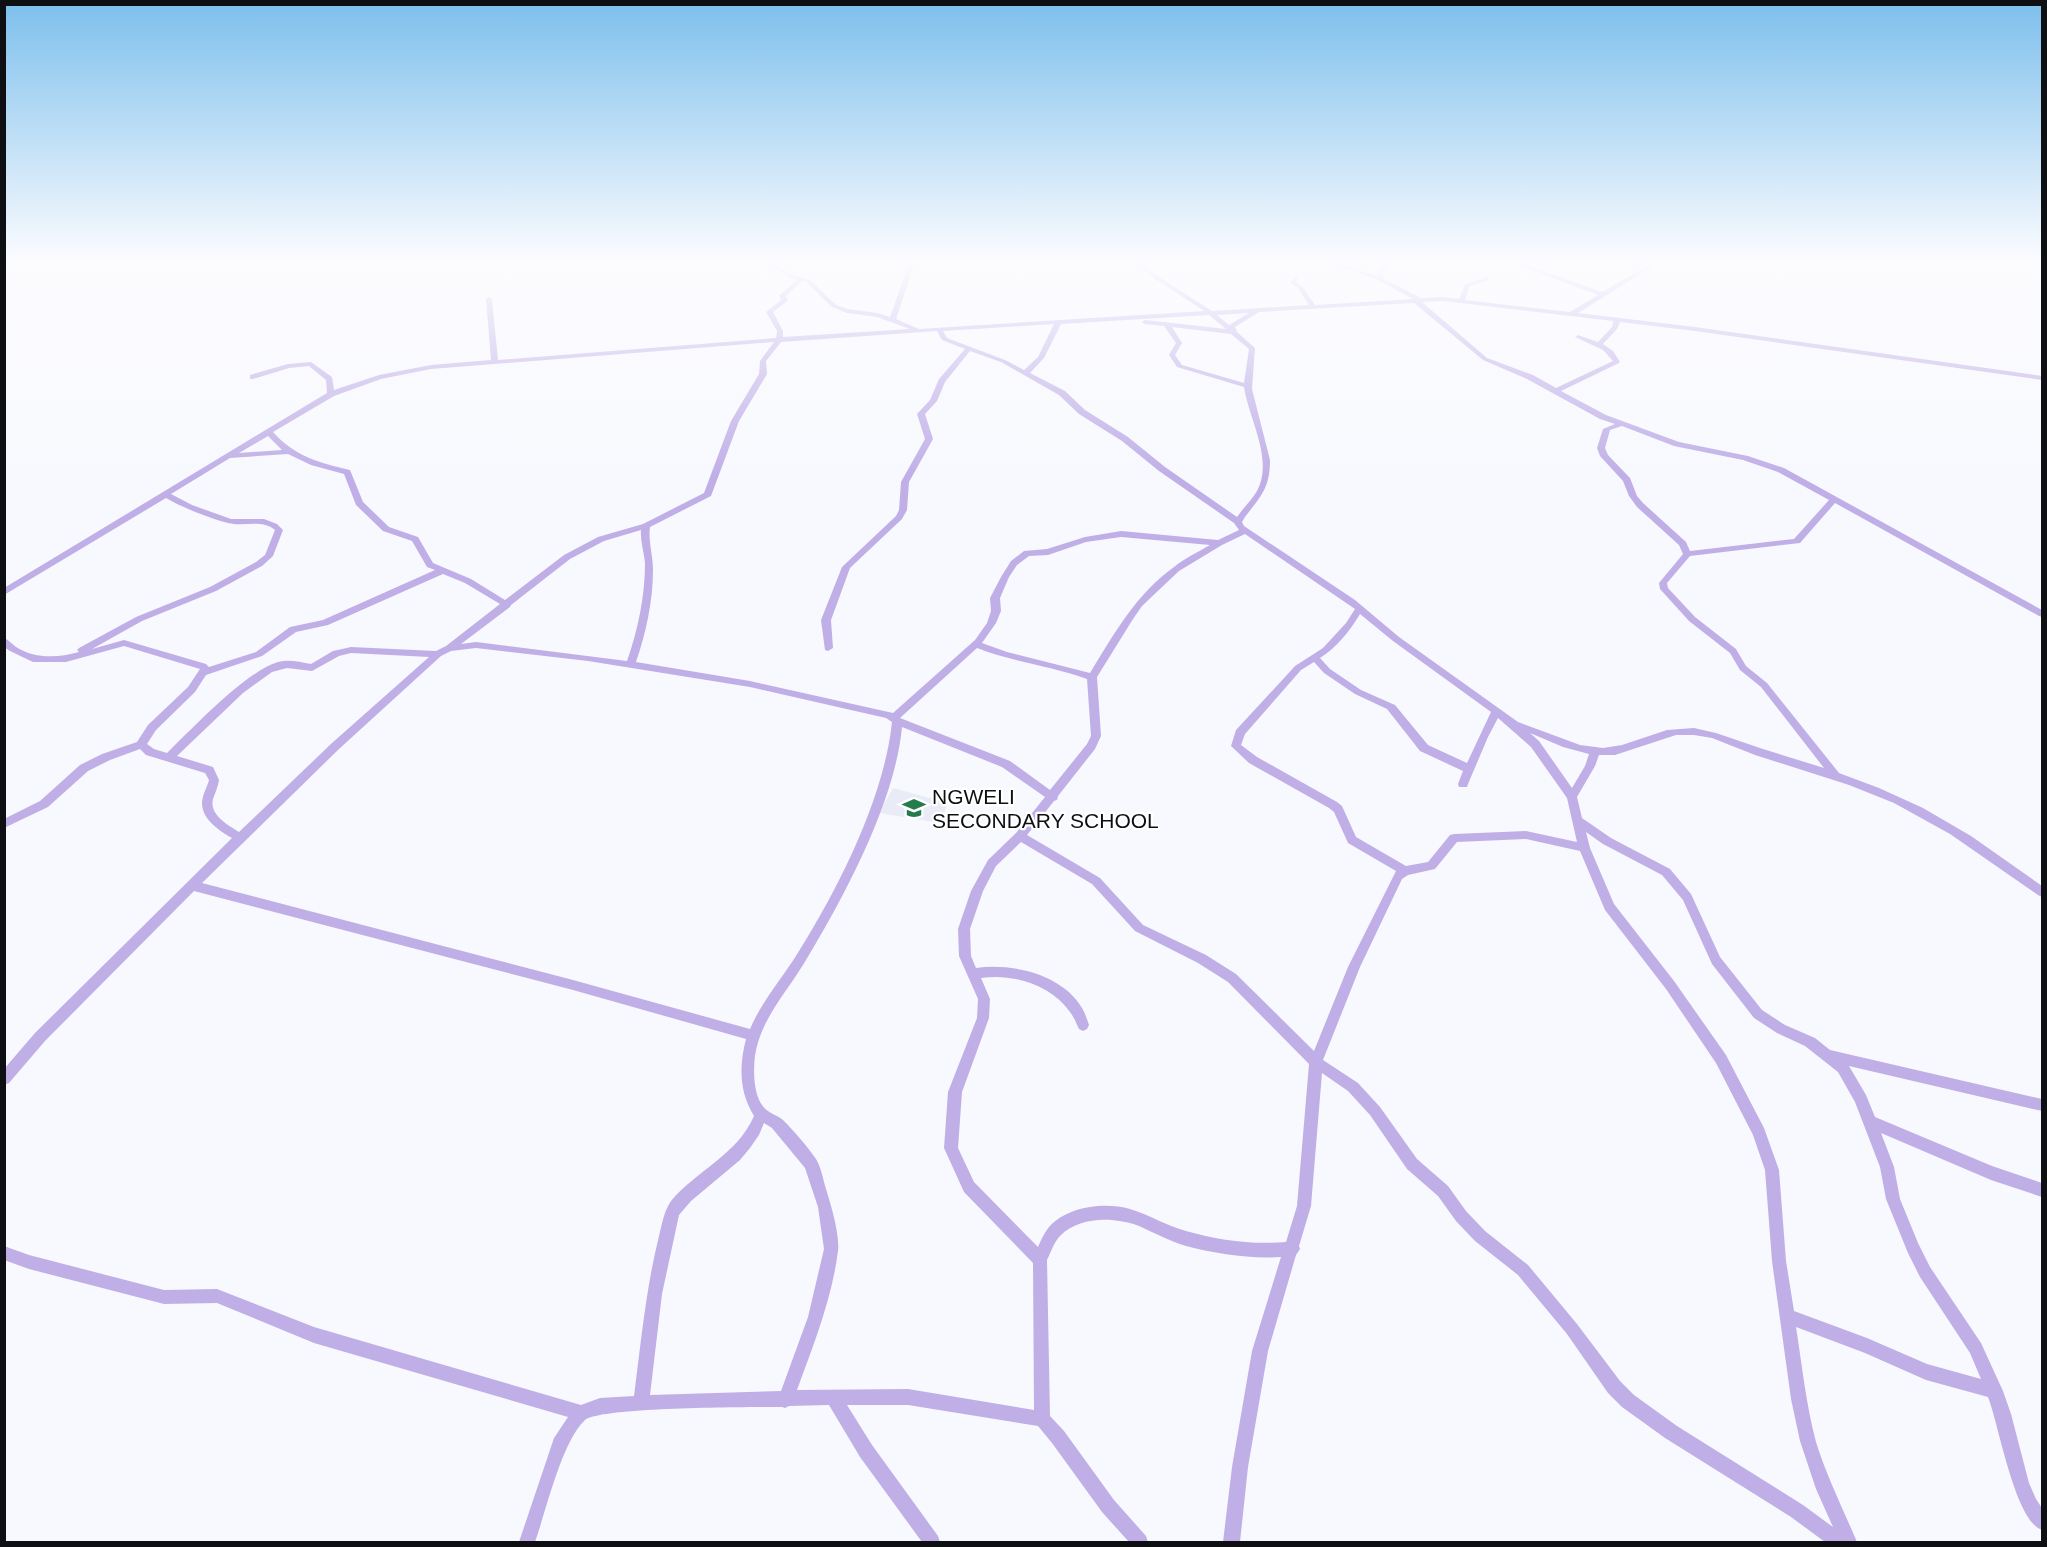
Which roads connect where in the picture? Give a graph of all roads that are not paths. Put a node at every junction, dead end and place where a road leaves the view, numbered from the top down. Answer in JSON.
{"nodes":[{"id":1,"x":492,"y":332,"type":"edge"},
{"id":2,"x":780,"y":332,"type":"edge"},
{"id":3,"x":900,"y":332,"type":"edge"},
{"id":4,"x":941,"y":332,"type":"edge"},
{"id":5,"x":1054,"y":332,"type":"edge"},
{"id":6,"x":1172,"y":332,"type":"edge"},
{"id":7,"x":1234,"y":332,"type":"edge"},
{"id":8,"x":1455,"y":332,"type":"edge"},
{"id":9,"x":1611,"y":332,"type":"edge"},
{"id":10,"x":1712,"y":332,"type":"edge"},
{"id":11,"x":1578,"y":337,"type":"dead end"},
{"id":12,"x":779,"y":340,"type":"junction"},
{"id":13,"x":1599,"y":345,"type":"junction"},
{"id":14,"x":969,"y":348,"type":"junction"},
{"id":15,"x":495,"y":362,"type":"junction"},
{"id":16,"x":1026,"y":372,"type":"junction"},
{"id":17,"x":253,"y":377,"type":"dead end"},
{"id":18,"x":2043,"y":378,"type":"edge"},
{"id":19,"x":1248,"y":386,"type":"junction"},
{"id":20,"x":1556,"y":391,"type":"junction"},
{"id":21,"x":331,"y":394,"type":"junction"},
{"id":22,"x":1621,"y":424,"type":"junction"},
{"id":23,"x":268,"y":431,"type":"junction"},
{"id":24,"x":288,"y":452,"type":"junction"},
{"id":25,"x":229,"y":456,"type":"junction"},
{"id":26,"x":167,"y":495,"type":"junction"},
{"id":27,"x":1833,"y":500,"type":"junction"},
{"id":28,"x":646,"y":526,"type":"junction"},
{"id":29,"x":1241,"y":527,"type":"junction"},
{"id":30,"x":1219,"y":543,"type":"junction"},
{"id":31,"x":1687,"y":554,"type":"junction"},
{"id":32,"x":441,"y":571,"type":"junction"},
{"id":33,"x":4,"y":592,"type":"edge"},
{"id":34,"x":507,"y":605,"type":"junction"},
{"id":35,"x":1359,"y":609,"type":"junction"},
{"id":36,"x":2043,"y":614,"type":"edge"},
{"id":37,"x":4,"y":641,"type":"edge"},
{"id":38,"x":976,"y":644,"type":"junction"},
{"id":39,"x":828,"y":648,"type":"dead end"},
{"id":40,"x":443,"y":651,"type":"junction"},
{"id":41,"x":69,"y":658,"type":"junction"},
{"id":42,"x":1315,"y":658,"type":"junction"},
{"id":43,"x":630,"y":666,"type":"junction"},
{"id":44,"x":203,"y":674,"type":"junction"},
{"id":45,"x":1092,"y":677,"type":"junction"},
{"id":46,"x":1497,"y":711,"type":"junction"},
{"id":47,"x":896,"y":720,"type":"junction"},
{"id":48,"x":1514,"y":723,"type":"junction"},
{"id":49,"x":141,"y":745,"type":"junction"},
{"id":50,"x":1595,"y":750,"type":"junction"},
{"id":51,"x":170,"y":757,"type":"junction"},
{"id":52,"x":1469,"y":769,"type":"junction"},
{"id":53,"x":1835,"y":775,"type":"junction"},
{"id":54,"x":1463,"y":784,"type":"dead end"},
{"id":55,"x":1572,"y":796,"type":"junction"},
{"id":56,"x":1053,"y":797,"type":"junction"},
{"id":57,"x":1576,"y":819,"type":"junction"},
{"id":58,"x":4,"y":824,"type":"edge"},
{"id":59,"x":1020,"y":836,"type":"junction"},
{"id":60,"x":241,"y":838,"type":"junction"},
{"id":61,"x":1584,"y":848,"type":"junction"},
{"id":62,"x":1405,"y":871,"type":"junction"},
{"id":63,"x":194,"y":886,"type":"junction"},
{"id":64,"x":2043,"y":892,"type":"edge"},
{"id":65,"x":973,"y":974,"type":"junction"},
{"id":66,"x":1083,"y":1025,"type":"dead end"},
{"id":67,"x":754,"y":1036,"type":"junction"},
{"id":68,"x":1828,"y":1055,"type":"junction"},
{"id":69,"x":1316,"y":1062,"type":"junction"},
{"id":70,"x":5,"y":1078,"type":"edge"},
{"id":71,"x":2043,"y":1105,"type":"edge"},
{"id":72,"x":761,"y":1115,"type":"junction"},
{"id":73,"x":1869,"y":1121,"type":"junction"},
{"id":74,"x":2043,"y":1190,"type":"edge"},
{"id":75,"x":1293,"y":1250,"type":"junction"},
{"id":76,"x":4,"y":1252,"type":"edge"},
{"id":77,"x":1040,"y":1260,"type":"junction"},
{"id":78,"x":1787,"y":1316,"type":"junction"},
{"id":79,"x":1995,"y":1390,"type":"junction"},
{"id":80,"x":833,"y":1397,"type":"junction"},
{"id":81,"x":785,"y":1400,"type":"junction"},
{"id":82,"x":641,"y":1403,"type":"junction"},
{"id":83,"x":581,"y":1413,"type":"junction"},
{"id":84,"x":1042,"y":1419,"type":"junction"},
{"id":85,"x":2043,"y":1522,"type":"edge"},
{"id":86,"x":527,"y":1542,"type":"edge"},
{"id":87,"x":932,"y":1542,"type":"edge"},
{"id":88,"x":1140,"y":1542,"type":"edge"},
{"id":89,"x":1232,"y":1542,"type":"edge"},
{"id":90,"x":1838,"y":1542,"type":"edge"},
{"id":91,"x":1848,"y":1542,"type":"edge"}],
"edges":[{"from":1,"to":15,"type":"street"},
{"from":2,"to":12,"type":"street"},
{"from":3,"to":12,"type":"street"},
{"from":4,"to":14,"type":"street"},
{"from":5,"to":16,"type":"street"},
{"from":6,"to":19,"type":"street"},
{"from":7,"to":19,"type":"street"},
{"from":8,"to":20,"type":"street"},
{"from":9,"to":13,"type":"street"},
{"from":10,"to":18,"type":"street"},
{"from":11,"to":13,"type":"street"},
{"from":12,"to":15,"type":"street"},
{"from":12,"to":28,"type":"street"},
{"from":13,"to":20,"type":"street"},
{"from":14,"to":16,"type":"street"},
{"from":14,"to":39,"type":"street"},
{"from":15,"to":21,"type":"street"},
{"from":16,"to":29,"type":"street"},
{"from":17,"to":21,"type":"street"},
{"from":19,"to":29,"type":"street"},
{"from":20,"to":22,"type":"street"},
{"from":21,"to":23,"type":"street"},
{"from":22,"to":27,"type":"street"},
{"from":22,"to":31,"type":"street"},
{"from":23,"to":24,"type":"street"},
{"from":23,"to":25,"type":"street"},
{"from":24,"to":25,"type":"street"},
{"from":24,"to":32,"type":"street"},
{"from":25,"to":26,"type":"street"},
{"from":26,"to":33,"type":"street"},
{"from":26,"to":41,"type":"street"},
{"from":27,"to":31,"type":"street"},
{"from":27,"to":36,"type":"street"},
{"from":28,"to":34,"type":"street"},
{"from":28,"to":43,"type":"street"},
{"from":29,"to":30,"type":"street"},
{"from":29,"to":35,"type":"street"},
{"from":30,"to":38,"type":"street"},
{"from":30,"to":45,"type":"street"},
{"from":31,"to":53,"type":"street"},
{"from":32,"to":34,"type":"street"},
{"from":32,"to":44,"type":"street"},
{"from":34,"to":40,"type":"street"},
{"from":35,"to":42,"type":"street"},
{"from":35,"to":46,"type":"street"},
{"from":37,"to":41,"type":"street"},
{"from":38,"to":45,"type":"street"},
{"from":38,"to":47,"type":"street"},
{"from":40,"to":43,"type":"street"},
{"from":40,"to":51,"type":"street"},
{"from":40,"to":60,"type":"street"},
{"from":41,"to":44,"type":"street"},
{"from":42,"to":52,"type":"street"},
{"from":42,"to":62,"type":"street"},
{"from":43,"to":47,"type":"street"},
{"from":44,"to":49,"type":"street"},
{"from":45,"to":56,"type":"street"},
{"from":46,"to":48,"type":"street"},
{"from":46,"to":52,"type":"street"},
{"from":47,"to":56,"type":"street"},
{"from":47,"to":67,"type":"street"},
{"from":48,"to":50,"type":"street"},
{"from":48,"to":55,"type":"street"},
{"from":49,"to":51,"type":"street"},
{"from":49,"to":58,"type":"street"},
{"from":50,"to":53,"type":"street"},
{"from":50,"to":55,"type":"street"},
{"from":51,"to":60,"type":"street"},
{"from":52,"to":54,"type":"street"},
{"from":53,"to":64,"type":"street"},
{"from":55,"to":57,"type":"street"},
{"from":56,"to":59,"type":"street"},
{"from":57,"to":61,"type":"street"},
{"from":57,"to":68,"type":"street"},
{"from":59,"to":65,"type":"street"},
{"from":59,"to":69,"type":"street"},
{"from":60,"to":63,"type":"street"},
{"from":61,"to":62,"type":"street"},
{"from":61,"to":78,"type":"street"},
{"from":62,"to":69,"type":"street"},
{"from":63,"to":67,"type":"street"},
{"from":63,"to":70,"type":"street"},
{"from":65,"to":66,"type":"street"},
{"from":65,"to":77,"type":"street"},
{"from":67,"to":72,"type":"street"},
{"from":68,"to":71,"type":"street"},
{"from":68,"to":73,"type":"street"},
{"from":69,"to":75,"type":"street"},
{"from":69,"to":90,"type":"street"},
{"from":72,"to":81,"type":"street"},
{"from":72,"to":82,"type":"street"},
{"from":73,"to":74,"type":"street"},
{"from":73,"to":79,"type":"street"},
{"from":75,"to":77,"type":"street"},
{"from":75,"to":89,"type":"street"},
{"from":76,"to":83,"type":"street"},
{"from":77,"to":84,"type":"street"},
{"from":78,"to":79,"type":"street"},
{"from":78,"to":91,"type":"street"},
{"from":79,"to":85,"type":"street"},
{"from":80,"to":81,"type":"street"},
{"from":80,"to":84,"type":"street"},
{"from":80,"to":87,"type":"street"},
{"from":81,"to":82,"type":"street"},
{"from":82,"to":83,"type":"street"},
{"from":83,"to":86,"type":"street"},
{"from":84,"to":88,"type":"street"}]}
